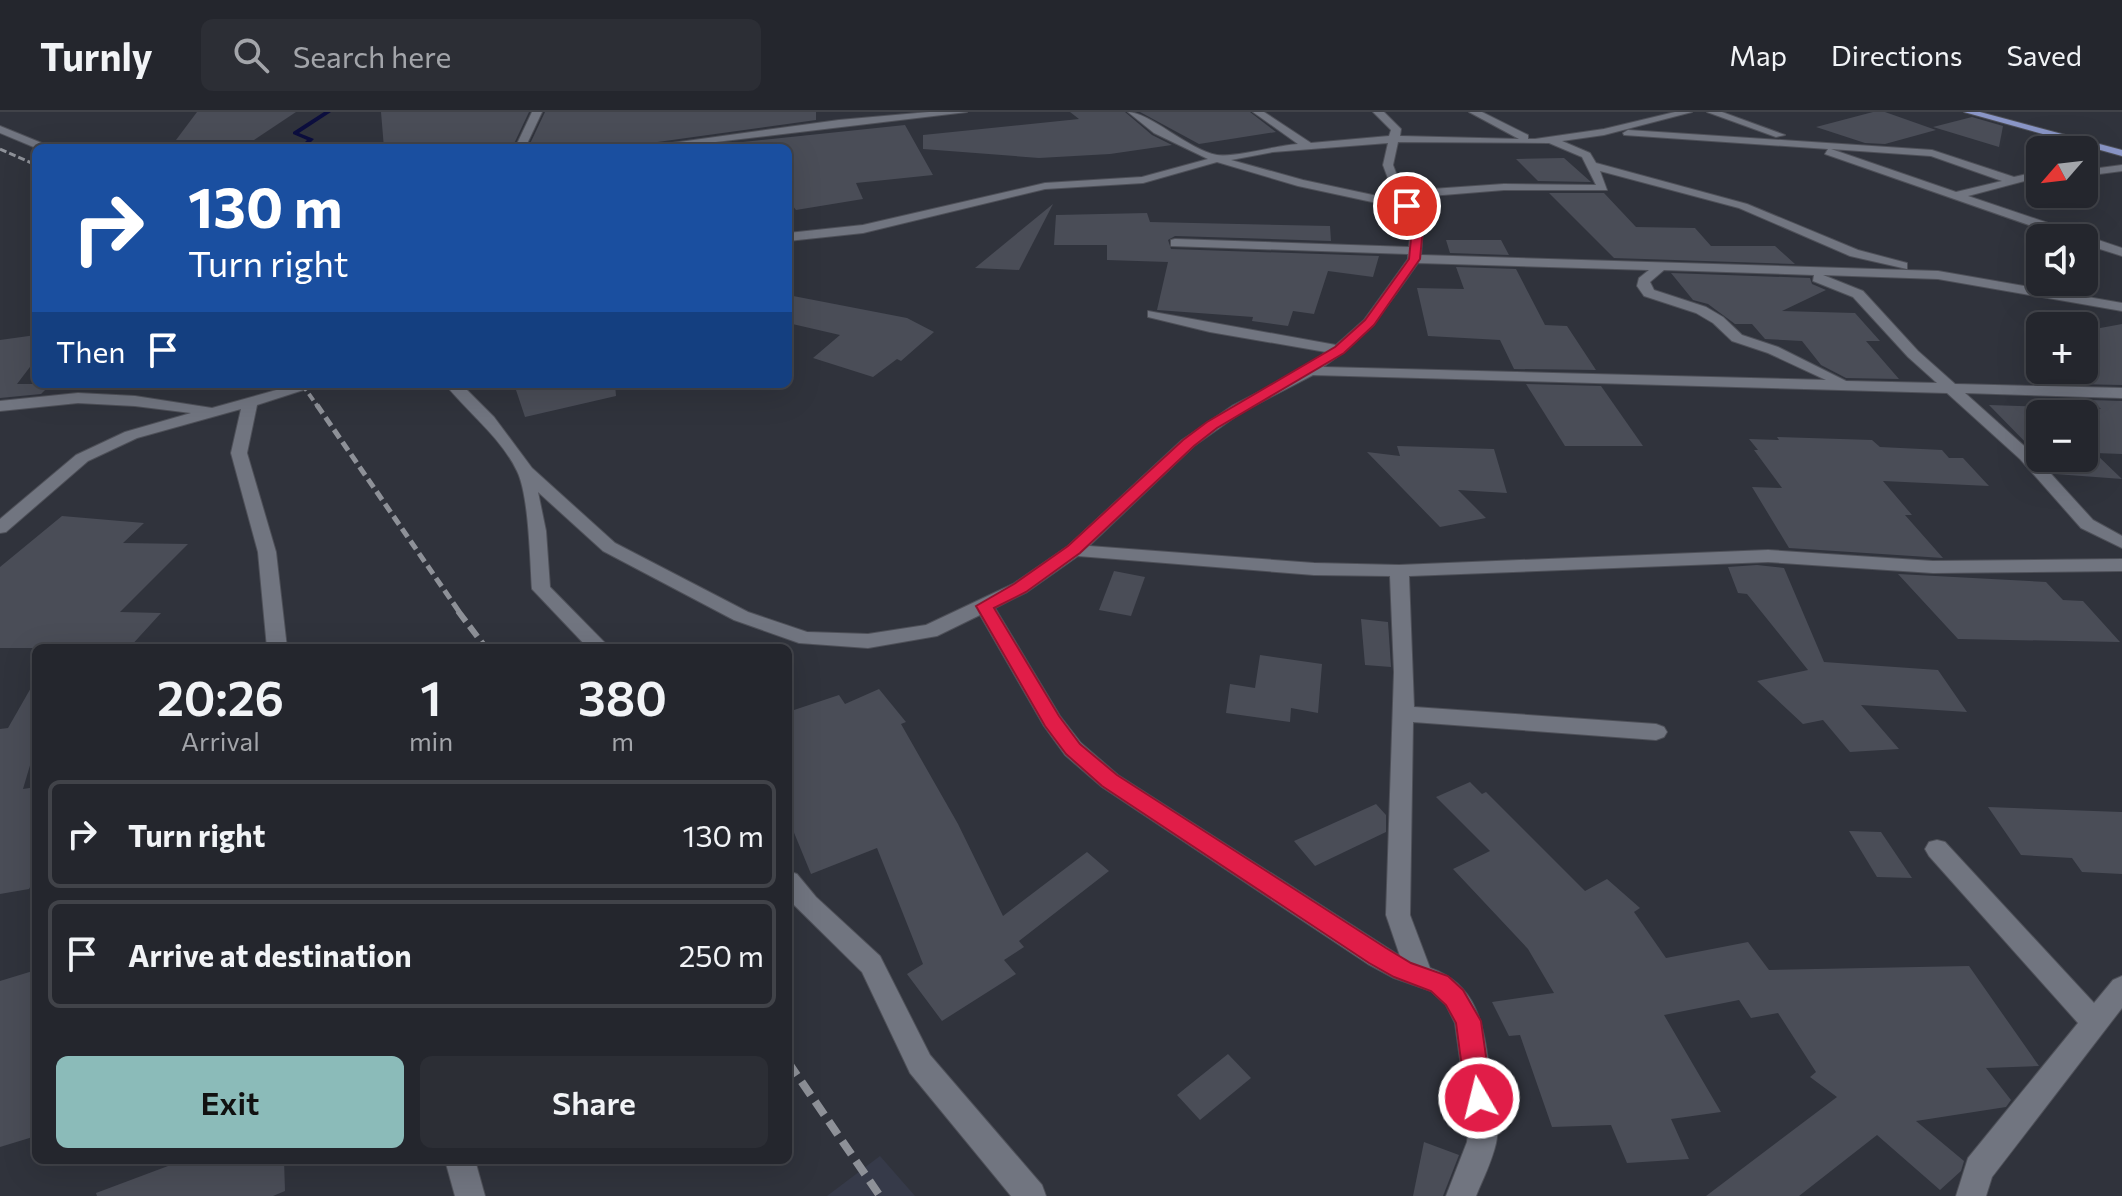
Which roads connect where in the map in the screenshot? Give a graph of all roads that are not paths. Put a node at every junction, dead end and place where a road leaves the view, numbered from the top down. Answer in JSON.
{"nodes":[{"id":1,"x":537,"y":112,"type":"edge"},
{"id":2,"x":877,"y":112,"type":"edge"},
{"id":3,"x":962,"y":112,"type":"edge"},
{"id":4,"x":1133,"y":112,"type":"edge"},
{"id":5,"x":1258,"y":112,"type":"edge"},
{"id":6,"x":1378,"y":112,"type":"edge"},
{"id":7,"x":1474,"y":112,"type":"edge"},
{"id":8,"x":1687,"y":112,"type":"edge"},
{"id":9,"x":1712,"y":112,"type":"edge"},
{"id":10,"x":1969,"y":112,"type":"edge"},
{"id":11,"x":904,"y":117,"type":"junction"},
{"id":12,"x":0,"y":129,"type":"edge"},
{"id":13,"x":1604,"y":132,"type":"junction"},
{"id":14,"x":1396,"y":139,"type":"junction"},
{"id":15,"x":1550,"y":140,"type":"junction"},
{"id":16,"x":1535,"y":142,"type":"junction"},
{"id":17,"x":36,"y":144,"type":"edge"},
{"id":18,"x":522,"y":144,"type":"edge"},
{"id":19,"x":675,"y":144,"type":"edge"},
{"id":20,"x":1811,"y":146,"type":"junction"},
{"id":21,"x":1310,"y":147,"type":"junction"},
{"id":22,"x":2122,"y":153,"type":"edge"},
{"id":23,"x":1218,"y":159,"type":"junction"},
{"id":24,"x":1593,"y":166,"type":"junction"},
{"id":25,"x":2122,"y":168,"type":"edge"},
{"id":26,"x":2098,"y":171,"type":"edge"},
{"id":27,"x":2026,"y":178,"type":"edge"},
{"id":28,"x":2014,"y":181,"type":"junction"},
{"id":29,"x":1399,"y":195,"type":"junction"},
{"id":30,"x":1955,"y":196,"type":"junction"},
{"id":31,"x":1407,"y":206,"type":"junction"},
{"id":32,"x":2037,"y":224,"type":"edge"},
{"id":33,"x":792,"y":237,"type":"edge"},
{"id":34,"x":1175,"y":243,"type":"dead end"},
{"id":35,"x":2098,"y":244,"type":"edge"},
{"id":36,"x":2122,"y":252,"type":"edge"},
{"id":37,"x":1415,"y":255,"type":"junction"},
{"id":38,"x":1663,"y":265,"type":"junction"},
{"id":39,"x":1798,"y":271,"type":"junction"},
{"id":40,"x":1938,"y":275,"type":"junction"},
{"id":41,"x":2122,"y":307,"type":"edge"},
{"id":42,"x":1153,"y":314,"type":"dead end"},
{"id":43,"x":1339,"y":350,"type":"junction"},
{"id":44,"x":1302,"y":374,"type":"junction"},
{"id":45,"x":1846,"y":384,"type":"junction"},
{"id":46,"x":1952,"y":387,"type":"junction"},
{"id":47,"x":302,"y":388,"type":"edge"},
{"id":48,"x":456,"y":388,"type":"edge"},
{"id":49,"x":2122,"y":393,"type":"edge"},
{"id":50,"x":250,"y":404,"type":"junction"},
{"id":51,"x":0,"y":406,"type":"edge"},
{"id":52,"x":218,"y":412,"type":"junction"},
{"id":53,"x":526,"y":472,"type":"junction"},
{"id":54,"x":0,"y":528,"type":"edge"},
{"id":55,"x":2122,"y":543,"type":"edge"},
{"id":56,"x":1074,"y":550,"type":"junction"},
{"id":57,"x":2122,"y":565,"type":"edge"},
{"id":58,"x":1399,"y":571,"type":"junction"},
{"id":59,"x":984,"y":606,"type":"junction"},
{"id":60,"x":277,"y":644,"type":"edge"},
{"id":61,"x":596,"y":644,"type":"edge"},
{"id":62,"x":1403,"y":714,"type":"junction"},
{"id":63,"x":1656,"y":732,"type":"dead end"},
{"id":64,"x":1937,"y":849,"type":"dead end"},
{"id":65,"x":792,"y":886,"type":"edge"},
{"id":66,"x":1420,"y":975,"type":"junction"},
{"id":67,"x":2122,"y":988,"type":"edge"},
{"id":68,"x":2093,"y":1021,"type":"junction"},
{"id":69,"x":461,"y":1164,"type":"edge"},
{"id":70,"x":470,"y":1196,"type":"edge"},
{"id":71,"x":1031,"y":1196,"type":"edge"},
{"id":72,"x":1461,"y":1196,"type":"edge"},
{"id":73,"x":1971,"y":1196,"type":"edge"}],
"edges":[{"from":1,"to":18,"type":"street"},
{"from":2,"to":11,"type":"street"},
{"from":3,"to":11,"type":"street"},
{"from":4,"to":23,"type":"street"},
{"from":5,"to":21,"type":"street"},
{"from":6,"to":14,"type":"street"},
{"from":7,"to":16,"type":"street"},
{"from":8,"to":13,"type":"street"},
{"from":9,"to":20,"type":"street"},
{"from":10,"to":22,"type":"main road"},
{"from":11,"to":19,"type":"street"},
{"from":12,"to":17,"type":"street"},
{"from":13,"to":15,"type":"street"},
{"from":13,"to":20,"type":"street"},
{"from":14,"to":16,"type":"street"},
{"from":14,"to":21,"type":"street"},
{"from":14,"to":29,"type":"street"},
{"from":15,"to":16,"type":"street"},
{"from":15,"to":24,"type":"street"},
{"from":20,"to":28,"type":"street"},
{"from":20,"to":30,"type":"street"},
{"from":21,"to":23,"type":"street"},
{"from":23,"to":31,"type":"street"},
{"from":23,"to":33,"type":"street"},
{"from":24,"to":29,"type":"street"},
{"from":24,"to":40,"type":"street"},
{"from":25,"to":26,"type":"street"},
{"from":27,"to":28,"type":"street"},
{"from":28,"to":30,"type":"street"},
{"from":29,"to":31,"type":"street"},
{"from":30,"to":32,"type":"street"},
{"from":31,"to":37,"type":"street"},
{"from":34,"to":37,"type":"street"},
{"from":35,"to":36,"type":"street"},
{"from":37,"to":38,"type":"street"},
{"from":37,"to":43,"type":"street"},
{"from":38,"to":39,"type":"street"},
{"from":38,"to":45,"type":"street"},
{"from":39,"to":40,"type":"street"},
{"from":39,"to":46,"type":"street"},
{"from":40,"to":41,"type":"street"},
{"from":42,"to":43,"type":"street"},
{"from":43,"to":44,"type":"street"},
{"from":44,"to":45,"type":"street"},
{"from":44,"to":56,"type":"street"},
{"from":45,"to":46,"type":"street"},
{"from":46,"to":49,"type":"street"},
{"from":46,"to":55,"type":"street"},
{"from":47,"to":50,"type":"street"},
{"from":48,"to":53,"type":"street"},
{"from":50,"to":52,"type":"street"},
{"from":50,"to":60,"type":"street"},
{"from":51,"to":52,"type":"street"},
{"from":52,"to":54,"type":"street"},
{"from":53,"to":59,"type":"street"},
{"from":53,"to":61,"type":"street"},
{"from":56,"to":58,"type":"street"},
{"from":56,"to":59,"type":"street"},
{"from":57,"to":58,"type":"street"},
{"from":58,"to":62,"type":"street"},
{"from":59,"to":66,"type":"street"},
{"from":62,"to":63,"type":"street"},
{"from":62,"to":66,"type":"street"},
{"from":64,"to":68,"type":"street"},
{"from":65,"to":71,"type":"street"},
{"from":66,"to":72,"type":"street"},
{"from":67,"to":68,"type":"street"},
{"from":68,"to":73,"type":"street"},
{"from":69,"to":70,"type":"street"}]}
